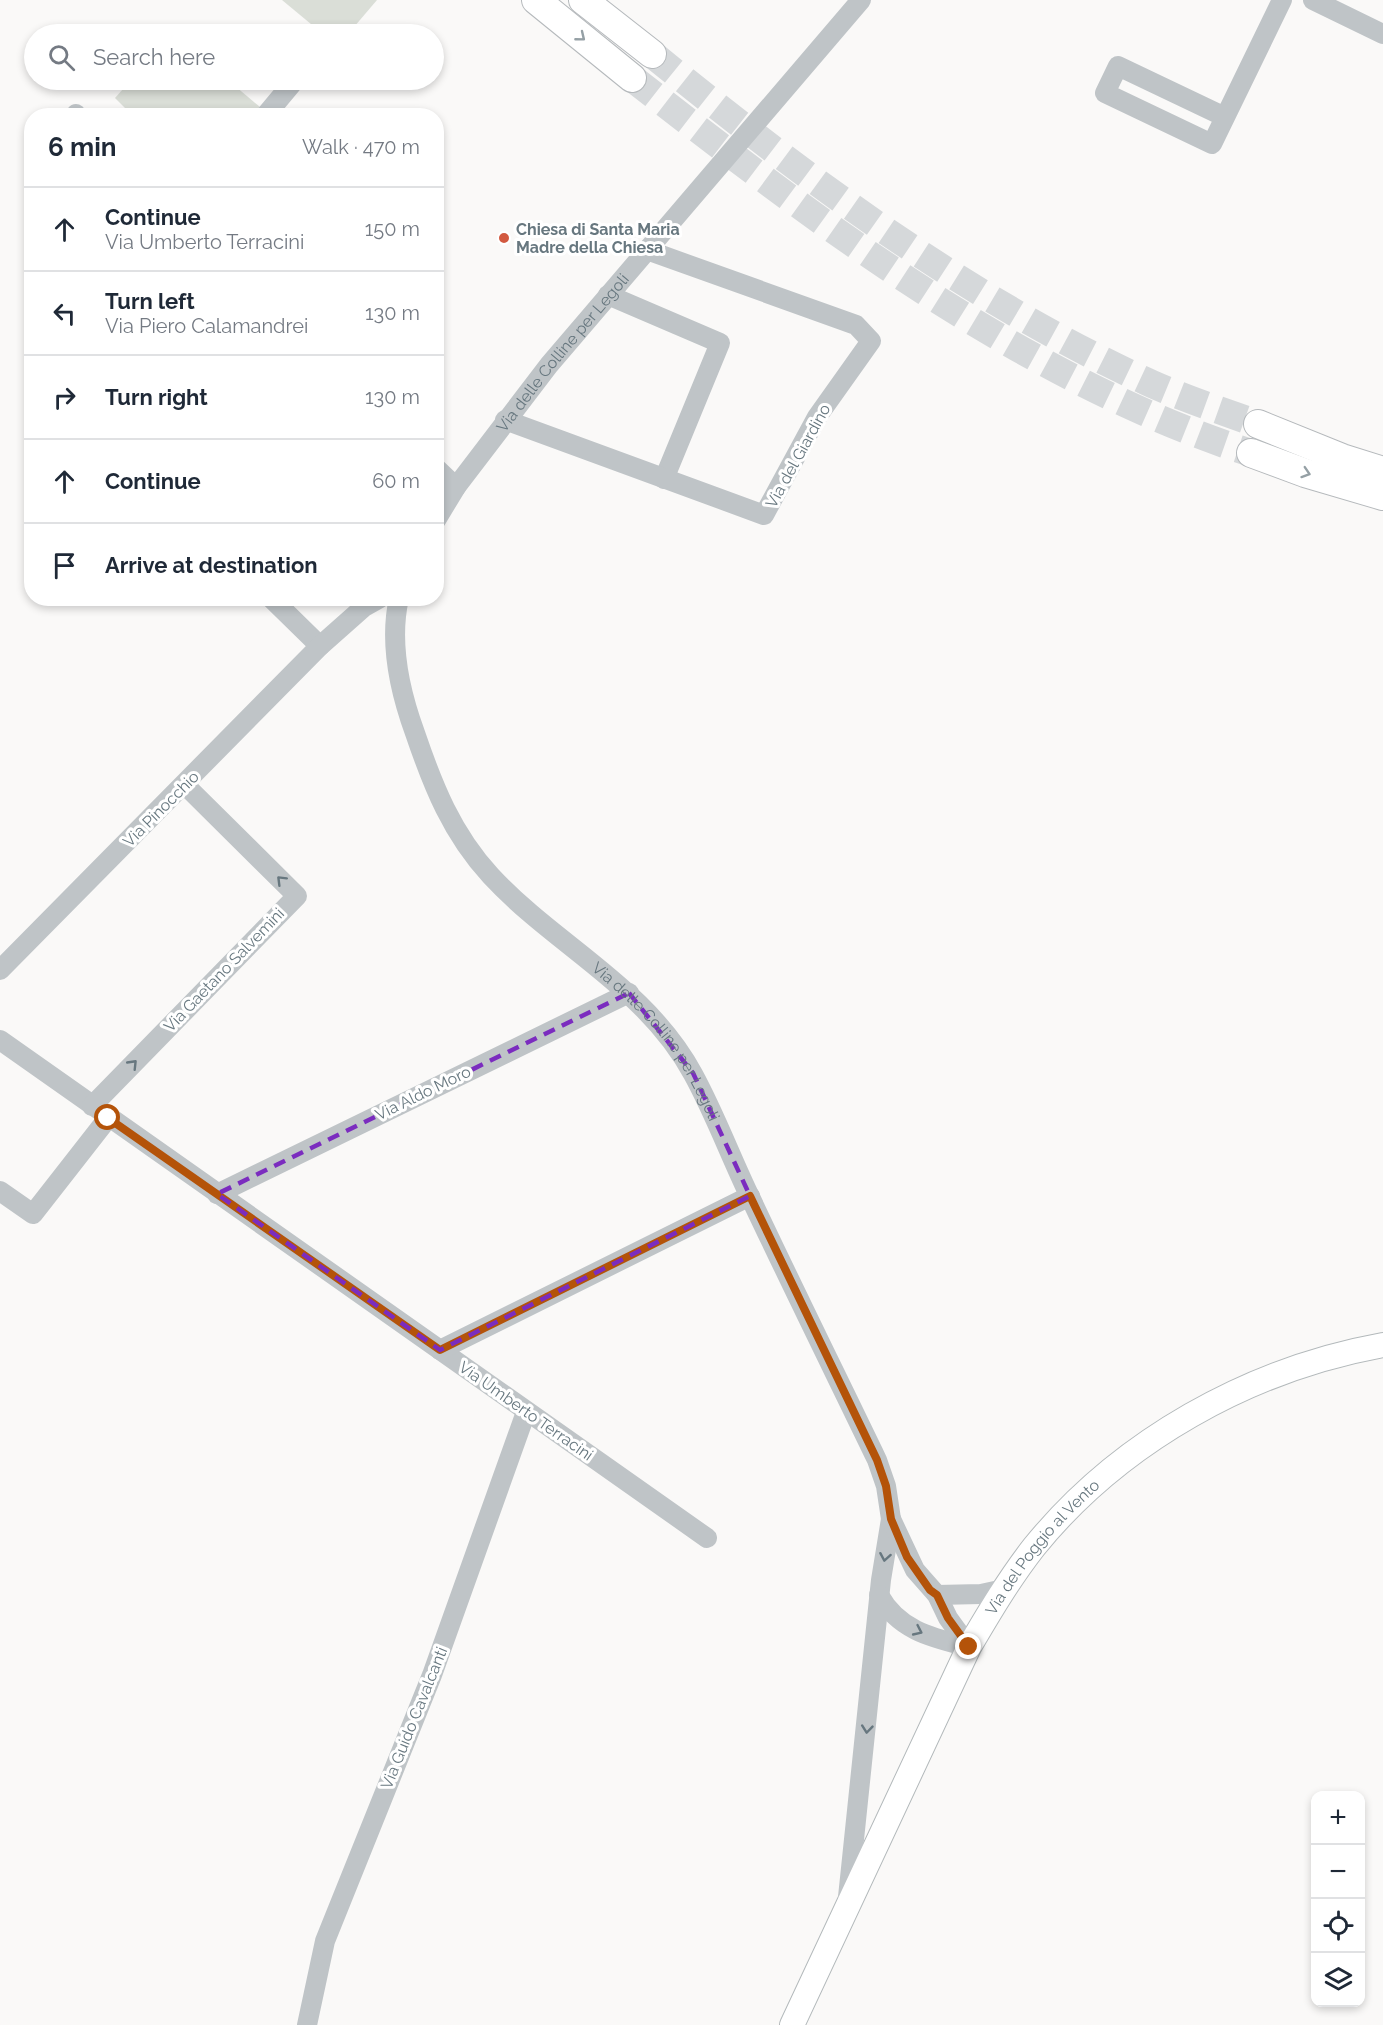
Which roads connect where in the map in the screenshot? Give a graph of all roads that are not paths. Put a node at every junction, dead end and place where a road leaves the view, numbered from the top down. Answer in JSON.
{"nodes":[{"id":1,"x":536,"y":0,"type":"edge"},
{"id":2,"x":583,"y":0,"type":"edge"},
{"id":3,"x":861,"y":0,"type":"edge"},
{"id":4,"x":1282,"y":0,"type":"edge"},
{"id":5,"x":1313,"y":0,"type":"edge"},
{"id":6,"x":1383,"y":34,"type":"edge"},
{"id":7,"x":652,"y":54,"type":"tunnel mouth"},
{"id":8,"x":632,"y":78,"type":"tunnel mouth"},
{"id":9,"x":287,"y":90,"type":"edge"},
{"id":10,"x":272,"y":108,"type":"edge"},
{"id":11,"x":1225,"y":117,"type":"junction"},
{"id":12,"x":646,"y":250,"type":"junction"},
{"id":13,"x":608,"y":295,"type":"junction"},
{"id":14,"x":506,"y":420,"type":"junction"},
{"id":15,"x":1258,"y":424,"type":"tunnel mouth"},
{"id":16,"x":1251,"y":453,"type":"tunnel mouth"},
{"id":17,"x":1383,"y":471,"type":"edge"},
{"id":18,"x":444,"y":476,"type":"edge"},
{"id":19,"x":664,"y":479,"type":"junction"},
{"id":20,"x":456,"y":488,"type":"junction"},
{"id":21,"x":1383,"y":496,"type":"edge"},
{"id":22,"x":444,"y":507,"type":"edge"},
{"id":23,"x":279,"y":606,"type":"edge"},
{"id":24,"x":366,"y":606,"type":"edge"},
{"id":25,"x":398,"y":606,"type":"edge"},
{"id":26,"x":320,"y":646,"type":"junction"},
{"id":27,"x":185,"y":785,"type":"junction"},
{"id":28,"x":0,"y":970,"type":"edge"},
{"id":29,"x":629,"y":993,"type":"junction"},
{"id":30,"x":0,"y":1040,"type":"edge"},
{"id":31,"x":92,"y":1106,"type":"junction"},
{"id":32,"x":108,"y":1118,"type":"junction"},
{"id":33,"x":0,"y":1191,"type":"edge"},
{"id":34,"x":217,"y":1194,"type":"junction"},
{"id":35,"x":750,"y":1196,"type":"junction"},
{"id":36,"x":1383,"y":1345,"type":"edge"},
{"id":37,"x":440,"y":1350,"type":"junction"},
{"id":38,"x":526,"y":1412,"type":"junction"},
{"id":39,"x":891,"y":1519,"type":"junction"},
{"id":40,"x":707,"y":1538,"type":"dead end"},
{"id":41,"x":1004,"y":1589,"type":"junction"},
{"id":42,"x":879,"y":1595,"type":"junction"},
{"id":43,"x":937,"y":1595,"type":"junction"},
{"id":44,"x":969,"y":1647,"type":"junction"},
{"id":45,"x":847,"y":1903,"type":"junction"},
{"id":46,"x":307,"y":2025,"type":"edge"},
{"id":47,"x":792,"y":2025,"type":"edge"}],
"edges":[{"from":1,"to":8,"type":"highway","one_way":true},
{"from":2,"to":7,"type":"highway"},
{"from":3,"to":12,"type":"street","name":"Via delle Colline per Legoli"},
{"from":4,"to":11,"type":"street"},
{"from":5,"to":6,"type":"street"},
{"from":9,"to":10,"type":"street"},
{"from":11,"to":11,"type":"street"},
{"from":12,"to":13,"type":"street","name":"Via delle Colline per Legoli"},
{"from":12,"to":19,"type":"street","name":"Via del Giardino"},
{"from":13,"to":14,"type":"street","name":"Via delle Colline per Legoli"},
{"from":13,"to":19,"type":"street"},
{"from":14,"to":19,"type":"street","name":"Via del Giardino"},
{"from":14,"to":20,"type":"street","name":"Via delle Colline per Legoli"},
{"from":15,"to":17,"type":"highway"},
{"from":16,"to":21,"type":"highway","one_way":true},
{"from":18,"to":20,"type":"street"},
{"from":20,"to":22,"type":"street","name":"Via delle Colline per Legoli"},
{"from":23,"to":26,"type":"street"},
{"from":24,"to":26,"type":"street","name":"Via Pinocchio"},
{"from":25,"to":29,"type":"street","name":"Via delle Colline per Legoli"},
{"from":26,"to":27,"type":"street","name":"Via Pinocchio"},
{"from":27,"to":28,"type":"street","name":"Via Pinocchio"},
{"from":31,"to":27,"type":"street","name":"Via Gaetano Salvemini","one_way":true},
{"from":29,"to":34,"type":"street","name":"Via Aldo Moro"},
{"from":29,"to":35,"type":"street","name":"Via delle Colline per Legoli"},
{"from":30,"to":31,"type":"street","name":"Via Umberto Terracini"},
{"from":31,"to":32,"type":"street","name":"Via Umberto Terracini"},
{"from":32,"to":33,"type":"street"},
{"from":32,"to":34,"type":"street","name":"Via Umberto Terracini"},
{"from":34,"to":37,"type":"street","name":"Via Umberto Terracini"},
{"from":35,"to":37,"type":"street"},
{"from":35,"to":39,"type":"street","name":"Via delle Colline per Legoli"},
{"from":36,"to":41,"type":"main road","name":"Via del Poggio al Vento"},
{"from":37,"to":38,"type":"street","name":"Via Umberto Terracini"},
{"from":38,"to":40,"type":"street","name":"Via Umberto Terracini"},
{"from":38,"to":46,"type":"street","name":"Via Guido Cavalcanti"},
{"from":39,"to":42,"type":"street","one_way":true},
{"from":39,"to":43,"type":"street"},
{"from":41,"to":43,"type":"street"},
{"from":41,"to":44,"type":"main road","name":"Via del Poggio al Vento"},
{"from":42,"to":44,"type":"street","one_way":true},
{"from":42,"to":45,"type":"street","one_way":true},
{"from":43,"to":44,"type":"street"},
{"from":44,"to":45,"type":"main road","name":"Via del Poggio al Vento"},
{"from":45,"to":47,"type":"main road"}]}
